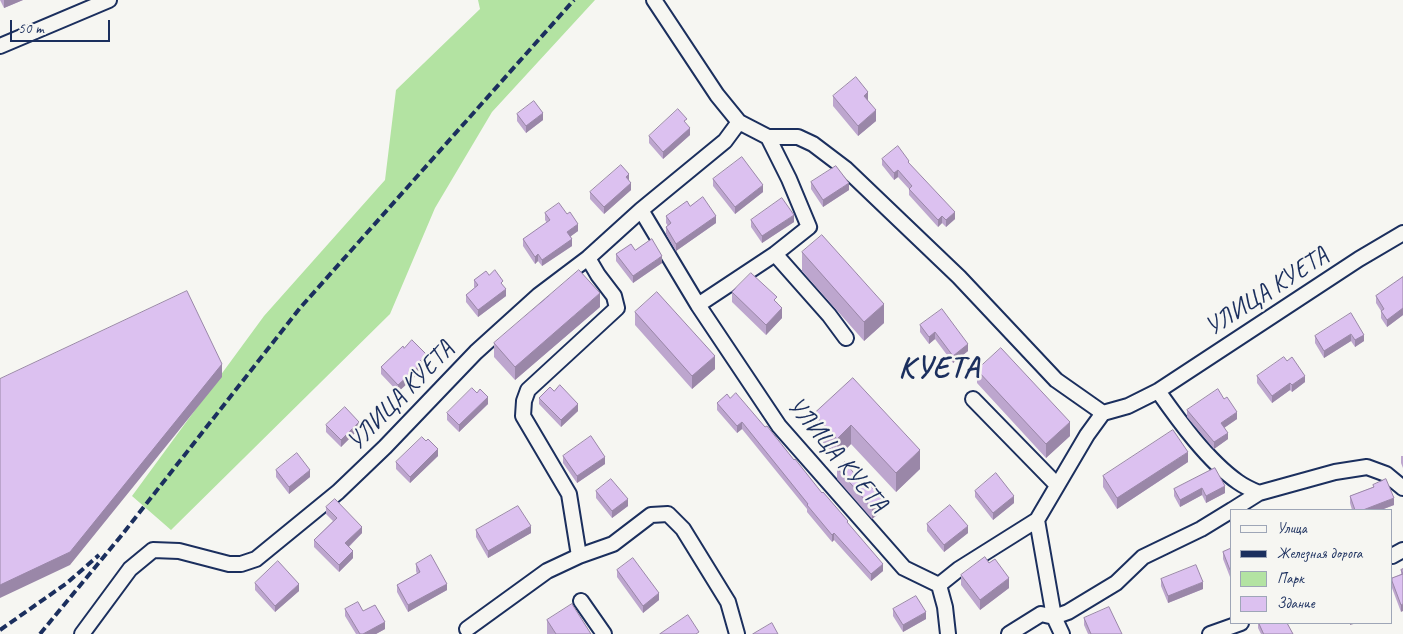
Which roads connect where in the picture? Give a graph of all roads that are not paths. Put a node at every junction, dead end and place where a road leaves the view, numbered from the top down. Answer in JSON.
{"nodes":[{"id":1,"x":109,"y":0,"type":"edge"},
{"id":2,"x":654,"y":0,"type":"edge"},
{"id":3,"x":0,"y":46,"type":"edge"},
{"id":4,"x":739,"y":122,"type":"junction"},
{"id":5,"x":768,"y":137,"type":"junction"},
{"id":6,"x":642,"y":210,"type":"junction"},
{"id":7,"x":1403,"y":233,"type":"edge"},
{"id":8,"x":775,"y":254,"type":"junction"},
{"id":9,"x":588,"y":258,"type":"junction"},
{"id":10,"x":698,"y":305,"type":"junction"},
{"id":11,"x":846,"y":338,"type":"dead end"},
{"id":12,"x":1158,"y":391,"type":"junction"},
{"id":13,"x":973,"y":399,"type":"dead end"},
{"id":14,"x":1103,"y":413,"type":"junction"},
{"id":15,"x":1057,"y":485,"type":"junction"},
{"id":16,"x":1403,"y":488,"type":"edge"},
{"id":17,"x":1259,"y":493,"type":"junction"},
{"id":18,"x":1234,"y":509,"type":"edge"},
{"id":19,"x":1230,"y":511,"type":"edge"},
{"id":20,"x":1037,"y":520,"type":"junction"},
{"id":21,"x":579,"y":556,"type":"junction"},
{"id":22,"x":939,"y":585,"type":"junction"},
{"id":23,"x":581,"y":601,"type":"dead end"},
{"id":24,"x":1054,"y":617,"type":"junction"},
{"id":25,"x":1238,"y":624,"type":"edge"},
{"id":26,"x":466,"y":632,"type":"edge"},
{"id":27,"x":82,"y":634,"type":"edge"},
{"id":28,"x":604,"y":634,"type":"edge"},
{"id":29,"x":737,"y":634,"type":"edge"},
{"id":30,"x":948,"y":634,"type":"edge"},
{"id":31,"x":1009,"y":634,"type":"edge"},
{"id":32,"x":1062,"y":634,"type":"edge"},
{"id":33,"x":1210,"y":634,"type":"edge"}],
"edges":[{"from":1,"to":3,"type":"street"},
{"from":2,"to":4,"type":"street"},
{"from":4,"to":5,"type":"street"},
{"from":4,"to":6,"type":"street","name":"УЛИЦА КУЕТА"},
{"from":5,"to":8,"type":"street"},
{"from":5,"to":14,"type":"street"},
{"from":6,"to":9,"type":"street","name":"УЛИЦА КУЕТА"},
{"from":6,"to":10,"type":"street","name":"УЛИЦА КУЕТА"},
{"from":7,"to":12,"type":"street","name":"УЛИЦА КУЕТА"},
{"from":8,"to":10,"type":"street"},
{"from":8,"to":11,"type":"street"},
{"from":9,"to":21,"type":"street"},
{"from":9,"to":27,"type":"street","name":"УЛИЦА КУЕТА"},
{"from":10,"to":22,"type":"street","name":"УЛИЦА КУЕТА"},
{"from":12,"to":14,"type":"street","name":"УЛИЦА КУЕТА"},
{"from":12,"to":17,"type":"street"},
{"from":13,"to":15,"type":"street"},
{"from":14,"to":15,"type":"street"},
{"from":15,"to":20,"type":"street"},
{"from":16,"to":17,"type":"street"},
{"from":17,"to":18,"type":"street"},
{"from":19,"to":24,"type":"street"},
{"from":20,"to":22,"type":"street"},
{"from":20,"to":24,"type":"street"},
{"from":21,"to":26,"type":"street"},
{"from":21,"to":29,"type":"street"},
{"from":22,"to":30,"type":"street"},
{"from":23,"to":28,"type":"street"},
{"from":24,"to":31,"type":"street"},
{"from":24,"to":32,"type":"street"},
{"from":25,"to":33,"type":"street"}]}
